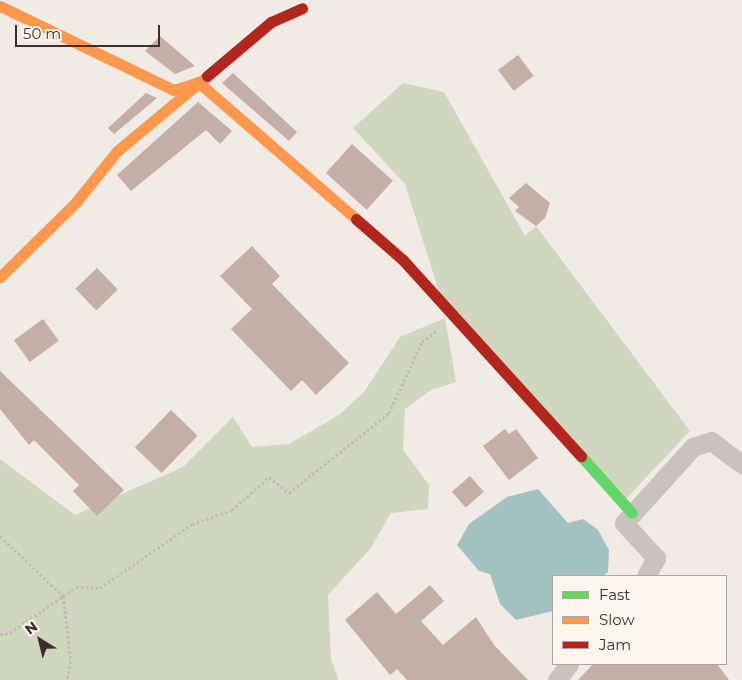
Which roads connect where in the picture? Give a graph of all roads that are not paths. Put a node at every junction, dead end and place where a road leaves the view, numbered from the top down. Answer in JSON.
{"nodes":[{"id":1,"x":0,"y":6,"type":"edge"},
{"id":2,"x":302,"y":8,"type":"dead end"},
{"id":3,"x":198,"y":82,"type":"junction"},
{"id":4,"x":0,"y":277,"type":"edge"},
{"id":5,"x":742,"y":464,"type":"edge"},
{"id":6,"x":632,"y":513,"type":"junction"},
{"id":7,"x":647,"y":575,"type":"edge"},
{"id":8,"x":568,"y":665,"type":"edge"},
{"id":9,"x":557,"y":680,"type":"edge"}],
"edges":[{"from":1,"to":3,"type":"street"},
{"from":2,"to":3,"type":"street"},
{"from":3,"to":4,"type":"street"},
{"from":3,"to":6,"type":"street"},
{"from":5,"to":6,"type":"street"},
{"from":6,"to":7,"type":"street"},
{"from":8,"to":9,"type":"street"}]}
